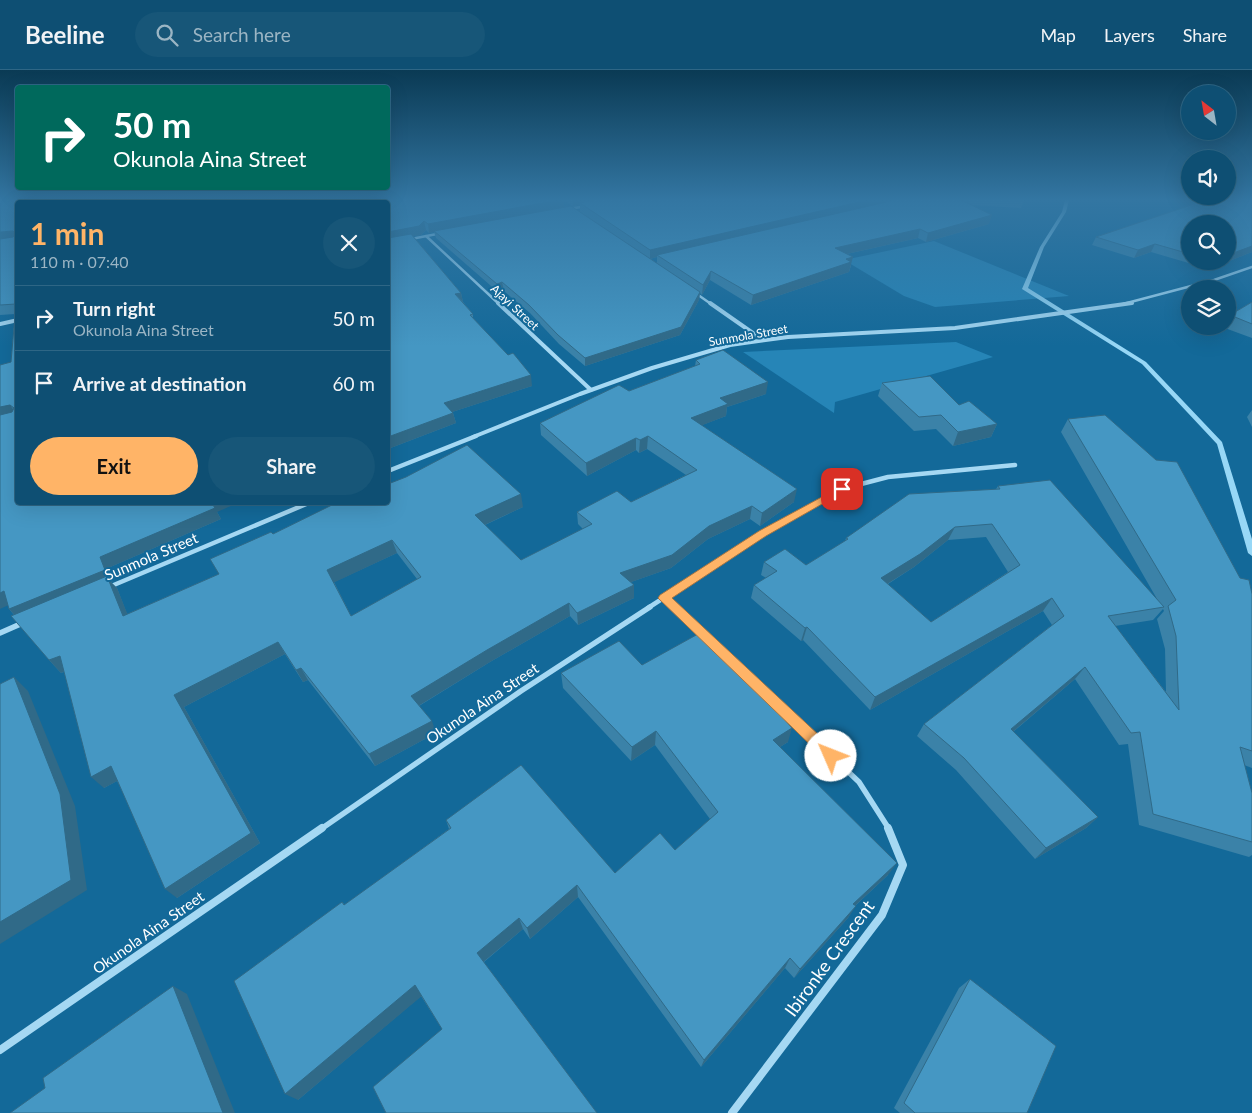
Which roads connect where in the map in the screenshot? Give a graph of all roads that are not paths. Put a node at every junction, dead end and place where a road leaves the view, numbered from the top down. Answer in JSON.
{"nodes":[{"id":1,"x":440,"y":249,"type":"edge"},
{"id":2,"x":1252,"y":267,"type":"edge"},
{"id":3,"x":690,"y":289,"type":"edge"},
{"id":4,"x":15,"y":321,"type":"edge"},
{"id":5,"x":0,"y":324,"type":"edge"},
{"id":6,"x":764,"y":340,"type":"junction"},
{"id":7,"x":591,"y":390,"type":"junction"},
{"id":8,"x":1015,"y":465,"type":"dead end"},
{"id":9,"x":390,"y":470,"type":"edge"},
{"id":10,"x":305,"y":505,"type":"edge"},
{"id":11,"x":101,"y":591,"type":"edge"},
{"id":12,"x":664,"y":598,"type":"junction"},
{"id":13,"x":28,"y":622,"type":"edge"},
{"id":14,"x":0,"y":633,"type":"edge"},
{"id":15,"x":0,"y":1050,"type":"edge"},
{"id":16,"x":732,"y":1113,"type":"edge"}],
"edges":[{"from":1,"to":7,"type":"street","name":"Ajayi Street"},
{"from":2,"to":6,"type":"street","name":"Sunmola Street"},
{"from":3,"to":6,"type":"street"},
{"from":4,"to":5,"type":"street"},
{"from":6,"to":7,"type":"street","name":"Sunmola Street"},
{"from":7,"to":9,"type":"street","name":"Sunmola Street"},
{"from":8,"to":12,"type":"street","name":"Okunola Aina Street"},
{"from":10,"to":11,"type":"street","name":"Sunmola Street"},
{"from":12,"to":15,"type":"street","name":"Okunola Aina Street"},
{"from":12,"to":16,"type":"street","name":"Ibironke Crescent"},
{"from":13,"to":14,"type":"street"}]}
